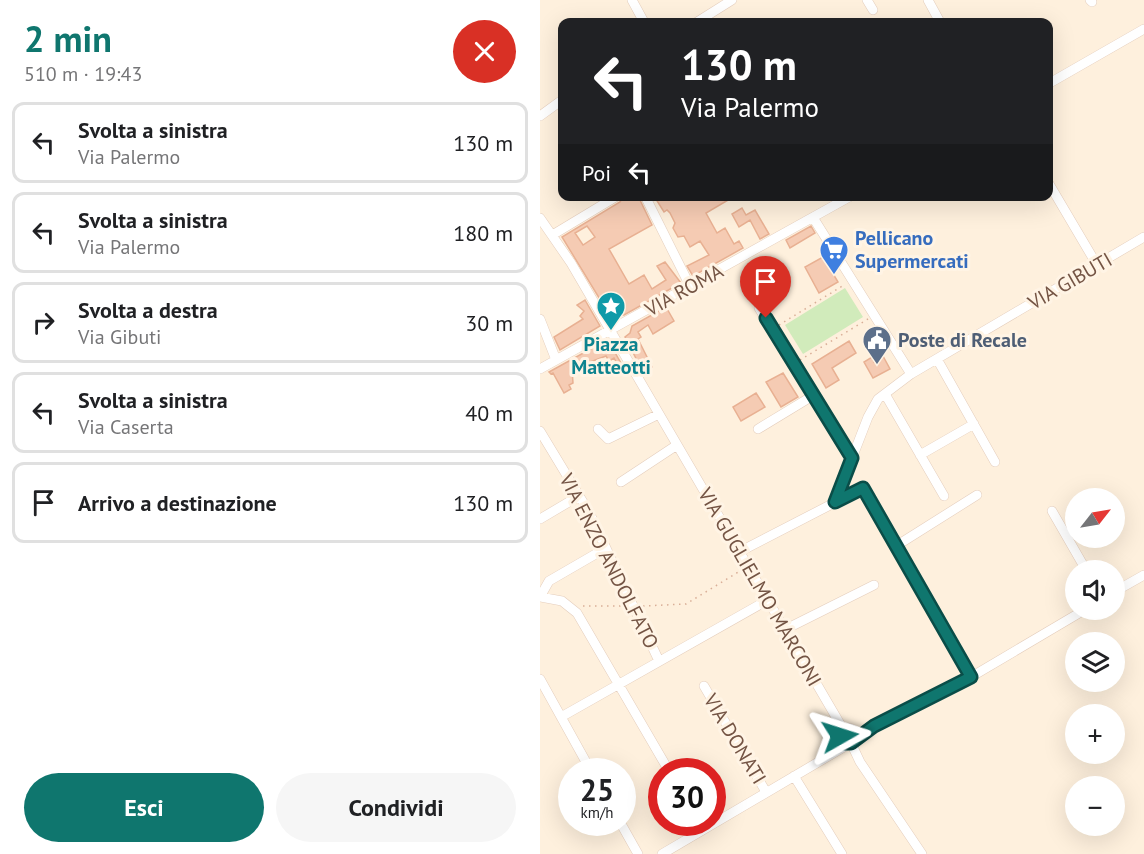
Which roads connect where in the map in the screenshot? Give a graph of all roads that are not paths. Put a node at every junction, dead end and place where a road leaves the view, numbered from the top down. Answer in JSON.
{"nodes":[{"id":1,"x":632,"y":0,"type":"edge"},
{"id":2,"x":732,"y":0,"type":"edge"},
{"id":3,"x":867,"y":0,"type":"edge"},
{"id":4,"x":928,"y":0,"type":"edge"},
{"id":5,"x":873,"y":10,"type":"dead end"},
{"id":6,"x":642,"y":18,"type":"edge"},
{"id":7,"x":703,"y":18,"type":"edge"},
{"id":8,"x":938,"y":18,"type":"edge"},
{"id":9,"x":1142,"y":34,"type":"edge"},
{"id":10,"x":1053,"y":81,"type":"edge"},
{"id":11,"x":558,"y":103,"type":"edge"},
{"id":12,"x":540,"y":116,"type":"edge"},
{"id":13,"x":1053,"y":191,"type":"edge"},
{"id":14,"x":609,"y":201,"type":"edge"},
{"id":15,"x":648,"y":201,"type":"edge"},
{"id":16,"x":843,"y":201,"type":"edge"},
{"id":17,"x":540,"y":218,"type":"edge"},
{"id":18,"x":814,"y":219,"type":"junction"},
{"id":19,"x":554,"y":234,"type":"junction"},
{"id":20,"x":1144,"y":237,"type":"edge"},
{"id":21,"x":1096,"y":265,"type":"junction"},
{"id":22,"x":690,"y":286,"type":"junction"},
{"id":23,"x":759,"y":308,"type":"dead end"},
{"id":24,"x":540,"y":319,"type":"edge"},
{"id":25,"x":610,"y":331,"type":"junction"},
{"id":26,"x":937,"y":359,"type":"junction"},
{"id":27,"x":556,"y":360,"type":"junction"},
{"id":28,"x":540,"y":369,"type":"edge"},
{"id":29,"x":911,"y":374,"type":"junction"},
{"id":30,"x":885,"y":394,"type":"junction"},
{"id":31,"x":814,"y":395,"type":"junction"},
{"id":32,"x":659,"y":414,"type":"junction"},
{"id":33,"x":974,"y":424,"type":"junction"},
{"id":34,"x":598,"y":429,"type":"dead end"},
{"id":35,"x":758,"y":429,"type":"dead end"},
{"id":36,"x":540,"y":431,"type":"edge"},
{"id":37,"x":677,"y":445,"type":"junction"},
{"id":38,"x":920,"y":455,"type":"junction"},
{"id":39,"x":852,"y":458,"type":"junction"},
{"id":40,"x":995,"y":462,"type":"dead end"},
{"id":41,"x":621,"y":482,"type":"dead end"},
{"id":42,"x":977,"y":495,"type":"dead end"},
{"id":43,"x":579,"y":496,"type":"junction"},
{"id":44,"x":944,"y":496,"type":"dead end"},
{"id":45,"x":835,"y":502,"type":"junction"},
{"id":46,"x":1052,"y":511,"type":"dead end"},
{"id":47,"x":540,"y":519,"type":"edge"},
{"id":48,"x":896,"y":546,"type":"junction"},
{"id":49,"x":606,"y":548,"type":"junction"},
{"id":50,"x":739,"y":552,"type":"junction"},
{"id":51,"x":1080,"y":560,"type":"edge"},
{"id":52,"x":1144,"y":575,"type":"edge"},
{"id":53,"x":874,"y":585,"type":"dead end"},
{"id":54,"x":1125,"y":586,"type":"edge"},
{"id":55,"x":540,"y":597,"type":"edge"},
{"id":56,"x":766,"y":601,"type":"junction"},
{"id":57,"x":1067,"y":620,"type":"edge"},
{"id":58,"x":784,"y":630,"type":"junction"},
{"id":59,"x":659,"y":661,"type":"junction"},
{"id":60,"x":971,"y":677,"type":"junction"},
{"id":61,"x":540,"y":679,"type":"edge"},
{"id":62,"x":619,"y":684,"type":"junction"},
{"id":63,"x":704,"y":686,"type":"dead end"},
{"id":64,"x":561,"y":717,"type":"junction"},
{"id":65,"x":874,"y":726,"type":"junction"},
{"id":66,"x":845,"y":730,"type":"junction"},
{"id":67,"x":852,"y":742,"type":"junction"},
{"id":68,"x":830,"y":754,"type":"junction"},
{"id":69,"x":584,"y":758,"type":"edge"},
{"id":70,"x":662,"y":758,"type":"edge"},
{"id":71,"x":794,"y":776,"type":"junction"},
{"id":72,"x":766,"y":792,"type":"junction"},
{"id":73,"x":726,"y":812,"type":"edge"},
{"id":74,"x":628,"y":836,"type":"edge"},
{"id":75,"x":686,"y":836,"type":"edge"},
{"id":76,"x":638,"y":854,"type":"edge"},
{"id":77,"x":662,"y":854,"type":"edge"},
{"id":78,"x":842,"y":854,"type":"edge"},
{"id":79,"x":922,"y":854,"type":"edge"}],
"edges":[{"from":1,"to":6,"type":"street"},
{"from":2,"to":7,"type":"street"},
{"from":3,"to":5,"type":"street"},
{"from":4,"to":8,"type":"street"},
{"from":9,"to":10,"type":"street"},
{"from":11,"to":12,"type":"street"},
{"from":13,"to":21,"type":"street"},
{"from":14,"to":19,"type":"street"},
{"from":15,"to":22,"type":"street"},
{"from":16,"to":18,"type":"street","name":"VIA ROMA"},
{"from":17,"to":19,"type":"street","name":"VIA GUGLIELMO MARCONI"},
{"from":18,"to":22,"type":"street","name":"VIA ROMA"},
{"from":18,"to":29,"type":"street"},
{"from":19,"to":25,"type":"street","name":"VIA GUGLIELMO MARCONI"},
{"from":20,"to":21,"type":"street","name":"VIA GIBUTI"},
{"from":21,"to":26,"type":"street","name":"VIA GIBUTI"},
{"from":22,"to":25,"type":"street","name":"VIA ROMA"},
{"from":23,"to":31,"type":"street"},
{"from":24,"to":27,"type":"street"},
{"from":25,"to":27,"type":"street","name":"VIA ROMA"},
{"from":25,"to":32,"type":"street","name":"VIA GUGLIELMO MARCONI"},
{"from":26,"to":29,"type":"street","name":"VIA GIBUTI"},
{"from":26,"to":33,"type":"street"},
{"from":27,"to":28,"type":"street","name":"VIA ROMA"},
{"from":29,"to":30,"type":"street","name":"VIA GIBUTI"},
{"from":30,"to":38,"type":"street"},
{"from":30,"to":39,"type":"street","name":"VIA GIBUTI"},
{"from":31,"to":35,"type":"street"},
{"from":31,"to":39,"type":"street"},
{"from":32,"to":34,"type":"street"},
{"from":32,"to":37,"type":"street","name":"VIA GUGLIELMO MARCONI"},
{"from":33,"to":38,"type":"street"},
{"from":33,"to":40,"type":"street"},
{"from":36,"to":43,"type":"street","name":"VIA ENZO ANDOLFATO"},
{"from":37,"to":41,"type":"street"},
{"from":37,"to":50,"type":"street","name":"VIA GUGLIELMO MARCONI"},
{"from":38,"to":44,"type":"street"},
{"from":39,"to":45,"type":"street","name":"VIA GIBUTI"},
{"from":42,"to":48,"type":"street"},
{"from":43,"to":47,"type":"street"},
{"from":43,"to":49,"type":"street","name":"VIA ENZO ANDOLFATO"},
{"from":45,"to":48,"type":"street"},
{"from":45,"to":50,"type":"street"},
{"from":46,"to":51,"type":"street"},
{"from":48,"to":60,"type":"street"},
{"from":49,"to":55,"type":"street"},
{"from":49,"to":59,"type":"street","name":"VIA ENZO ANDOLFATO"},
{"from":50,"to":56,"type":"street","name":"VIA GUGLIELMO MARCONI"},
{"from":52,"to":54,"type":"street"},
{"from":53,"to":58,"type":"street"},
{"from":55,"to":62,"type":"street"},
{"from":56,"to":58,"type":"street","name":"VIA GUGLIELMO MARCONI"},
{"from":56,"to":59,"type":"street"},
{"from":57,"to":60,"type":"street"},
{"from":58,"to":66,"type":"street","name":"VIA GUGLIELMO MARCONI"},
{"from":59,"to":62,"type":"street"},
{"from":60,"to":65,"type":"street"},
{"from":61,"to":64,"type":"street"},
{"from":62,"to":64,"type":"street"},
{"from":62,"to":70,"type":"street"},
{"from":63,"to":72,"type":"street","name":"VIA DONATI"},
{"from":64,"to":69,"type":"street"},
{"from":65,"to":66,"type":"street"},
{"from":65,"to":67,"type":"street"},
{"from":66,"to":67,"type":"street"},
{"from":66,"to":67,"type":"street"},
{"from":66,"to":68,"type":"street"},
{"from":67,"to":68,"type":"street"},
{"from":67,"to":79,"type":"street"},
{"from":68,"to":71,"type":"street"},
{"from":71,"to":72,"type":"street"},
{"from":71,"to":78,"type":"street"},
{"from":72,"to":73,"type":"street"},
{"from":74,"to":76,"type":"street"},
{"from":75,"to":77,"type":"street"}]}
